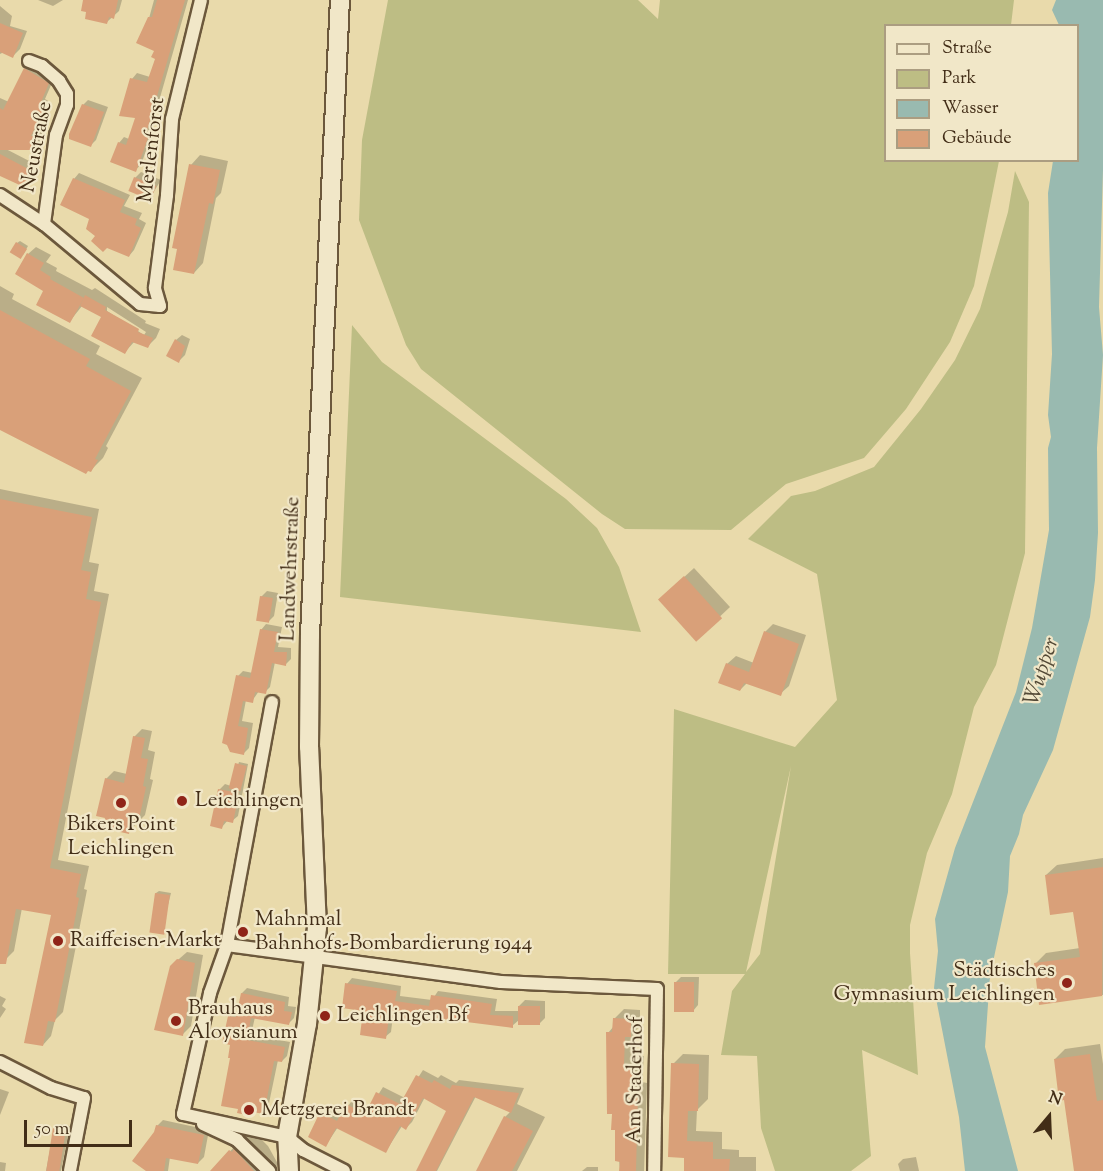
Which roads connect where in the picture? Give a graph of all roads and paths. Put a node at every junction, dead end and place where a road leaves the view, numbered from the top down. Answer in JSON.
{"nodes":[{"id":1,"x":201,"y":0,"type":"edge"},
{"id":2,"x":340,"y":0,"type":"edge"},
{"id":3,"x":29,"y":61,"type":"dead end"},
{"id":4,"x":0,"y":195,"type":"edge"},
{"id":5,"x":44,"y":224,"type":"junction"},
{"id":6,"x":160,"y":306,"type":"joint"},
{"id":7,"x":272,"y":702,"type":"dead end"},
{"id":8,"x":227,"y":945,"type":"junction"},
{"id":9,"x":314,"y":957,"type":"junction"},
{"id":10,"x":0,"y":1062,"type":"edge"},
{"id":11,"x":183,"y":1114,"type":"junction"},
{"id":12,"x":287,"y":1137,"type":"junction"},
{"id":13,"x":70,"y":1171,"type":"edge"},
{"id":14,"x":269,"y":1171,"type":"edge"},
{"id":15,"x":289,"y":1171,"type":"edge"},
{"id":16,"x":344,"y":1171,"type":"edge"},
{"id":17,"x":654,"y":1171,"type":"edge"}],
"edges":[{"from":1,"to":6,"type":"street","name":"Merlenforst"},
{"from":2,"to":9,"type":"main road","name":"Landwehrstraße"},
{"from":3,"to":5,"type":"street","name":"Neustraße"},
{"from":4,"to":5,"type":"street","name":"Neustraße"},
{"from":5,"to":6,"type":"street","name":"Neustraße"},
{"from":7,"to":8,"type":"street"},
{"from":8,"to":9,"type":"street"},
{"from":8,"to":11,"type":"street"},
{"from":9,"to":12,"type":"main road","name":"Landwehrstraße"},
{"from":9,"to":17,"type":"street","name":"Am Staderhof"},
{"from":10,"to":13,"type":"street"},
{"from":11,"to":12,"type":"street"},
{"from":11,"to":14,"type":"street"},
{"from":12,"to":15,"type":"main road","name":"Landwehrstraße"},
{"from":12,"to":16,"type":"street"}]}
